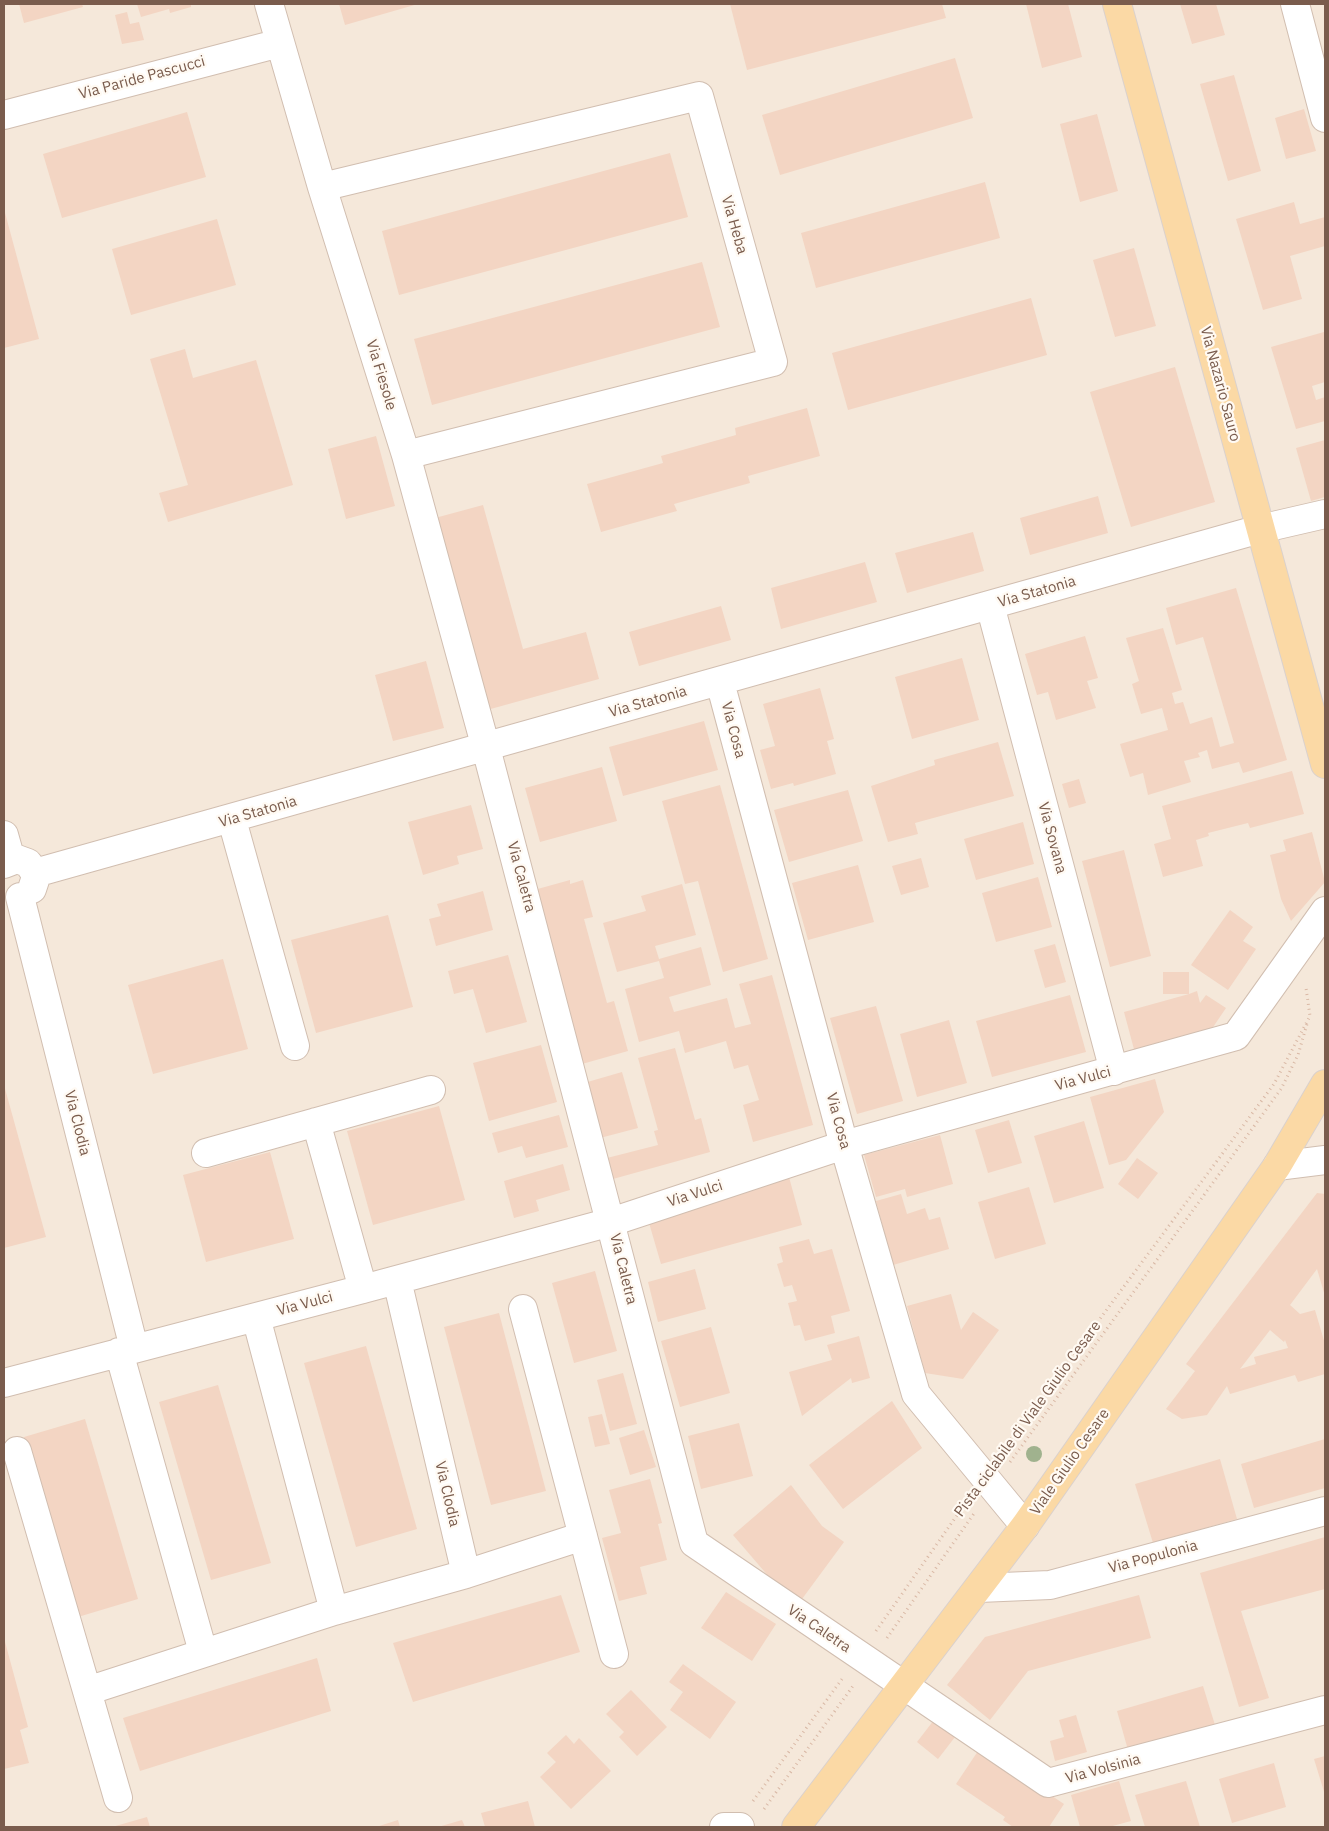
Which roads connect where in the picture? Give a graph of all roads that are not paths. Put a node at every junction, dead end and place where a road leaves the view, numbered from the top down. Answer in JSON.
{"nodes":[{"id":1,"x":269,"y":4,"type":"edge"},
{"id":2,"x":1117,"y":4,"type":"edge"},
{"id":3,"x":1295,"y":4,"type":"edge"},
{"id":4,"x":280,"y":43,"type":"junction"},
{"id":5,"x":4,"y":115,"type":"edge"},
{"id":6,"x":1325,"y":118,"type":"edge"},
{"id":7,"x":322,"y":187,"type":"junction"},
{"id":8,"x":406,"y":454,"type":"junction"},
{"id":9,"x":1325,"y":514,"type":"edge"},
{"id":10,"x":1260,"y":529,"type":"junction"},
{"id":11,"x":990,"y":605,"type":"junction"},
{"id":12,"x":720,"y":682,"type":"junction"},
{"id":13,"x":486,"y":748,"type":"junction"},
{"id":14,"x":1325,"y":764,"type":"edge"},
{"id":15,"x":232,"y":820,"type":"junction"},
{"id":16,"x":6,"y":853,"type":"edge"},
{"id":17,"x":35,"y":873,"type":"junction"},
{"id":18,"x":12,"y":895,"type":"edge"},
{"id":19,"x":1325,"y":911,"type":"edge"},
{"id":20,"x":295,"y":1046,"type":"dead end"},
{"id":21,"x":1114,"y":1071,"type":"junction"},
{"id":22,"x":1325,"y":1084,"type":"edge"},
{"id":23,"x":431,"y":1090,"type":"dead end"},
{"id":24,"x":316,"y":1122,"type":"junction"},
{"id":25,"x":844,"y":1145,"type":"junction"},
{"id":26,"x":206,"y":1154,"type":"dead end"},
{"id":27,"x":1325,"y":1160,"type":"edge"},
{"id":28,"x":1276,"y":1166,"type":"junction"},
{"id":29,"x":611,"y":1222,"type":"junction"},
{"id":30,"x":397,"y":1280,"type":"junction"},
{"id":31,"x":363,"y":1289,"type":"junction"},
{"id":32,"x":523,"y":1309,"type":"dead end"},
{"id":33,"x":256,"y":1317,"type":"junction"},
{"id":34,"x":126,"y":1350,"type":"junction"},
{"id":35,"x":4,"y":1383,"type":"edge"},
{"id":36,"x":17,"y":1451,"type":"dead end"},
{"id":37,"x":1325,"y":1511,"type":"edge"},
{"id":38,"x":1026,"y":1526,"type":"junction"},
{"id":39,"x":583,"y":1536,"type":"junction"},
{"id":40,"x":466,"y":1574,"type":"junction"},
{"id":41,"x":979,"y":1588,"type":"junction"},
{"id":42,"x":334,"y":1611,"type":"junction"},
{"id":43,"x":203,"y":1652,"type":"junction"},
{"id":44,"x":614,"y":1654,"type":"dead end"},
{"id":45,"x":905,"y":1686,"type":"junction"},
{"id":46,"x":87,"y":1691,"type":"junction"},
{"id":47,"x":1325,"y":1710,"type":"edge"},
{"id":48,"x":118,"y":1798,"type":"dead end"},
{"id":49,"x":796,"y":1827,"type":"edge"}],
"edges":[{"from":1,"to":4,"type":"street","name":"Via Fiesole"},
{"from":2,"to":10,"type":"main road","name":"Via Nazario Sauro"},
{"from":3,"to":6,"type":"street"},
{"from":4,"to":5,"type":"street","name":"Via Paride Pascucci"},
{"from":4,"to":7,"type":"street","name":"Via Fiesole"},
{"from":7,"to":8,"type":"street","name":"Via Fiesole"},
{"from":7,"to":8,"type":"street","name":"Via Heba"},
{"from":8,"to":13,"type":"street","name":"Via Fiesole"},
{"from":9,"to":10,"type":"street","name":"Via Statonia"},
{"from":10,"to":11,"type":"street","name":"Via Statonia"},
{"from":10,"to":14,"type":"main road","name":"Via Nazario Sauro"},
{"from":11,"to":12,"type":"street","name":"Via Statonia"},
{"from":11,"to":21,"type":"street","name":"Via Sovana"},
{"from":12,"to":13,"type":"street","name":"Via Statonia"},
{"from":12,"to":25,"type":"street","name":"Via Cosa"},
{"from":13,"to":15,"type":"street","name":"Via Statonia"},
{"from":13,"to":29,"type":"street","name":"Via Caletra"},
{"from":15,"to":17,"type":"street","name":"Via Statonia"},
{"from":15,"to":20,"type":"street"},
{"from":16,"to":17,"type":"street"},
{"from":17,"to":18,"type":"street"},
{"from":18,"to":34,"type":"street","name":"Via Clodia"},
{"from":19,"to":21,"type":"street","name":"Via Vulci"},
{"from":21,"to":25,"type":"street","name":"Via Vulci"},
{"from":22,"to":28,"type":"main road","name":"Viale Giulio Cesare"},
{"from":23,"to":24,"type":"street"},
{"from":24,"to":26,"type":"street"},
{"from":24,"to":31,"type":"street"},
{"from":25,"to":29,"type":"street","name":"Via Vulci"},
{"from":25,"to":38,"type":"street","name":"Via Cosa"},
{"from":27,"to":28,"type":"street"},
{"from":28,"to":38,"type":"main road","name":"Viale Giulio Cesare"},
{"from":29,"to":30,"type":"street","name":"Via Vulci"},
{"from":29,"to":45,"type":"street","name":"Via Caletra"},
{"from":30,"to":31,"type":"street","name":"Via Vulci"},
{"from":30,"to":40,"type":"street","name":"Via Clodia"},
{"from":31,"to":33,"type":"street","name":"Via Vulci"},
{"from":32,"to":39,"type":"street"},
{"from":33,"to":34,"type":"street","name":"Via Vulci"},
{"from":33,"to":42,"type":"street"},
{"from":34,"to":35,"type":"street","name":"Via Vulci"},
{"from":34,"to":43,"type":"street","name":"Via Clodia"},
{"from":36,"to":46,"type":"street"},
{"from":37,"to":41,"type":"street","name":"Via Populonia"},
{"from":38,"to":41,"type":"main road","name":"Viale Giulio Cesare"},
{"from":39,"to":40,"type":"street"},
{"from":39,"to":44,"type":"street"},
{"from":40,"to":42,"type":"street"},
{"from":41,"to":45,"type":"main road","name":"Viale Giulio Cesare"},
{"from":42,"to":43,"type":"street"},
{"from":43,"to":46,"type":"street"},
{"from":45,"to":47,"type":"street","name":"Via Volsinia"},
{"from":45,"to":49,"type":"main road","name":"Viale Giulio Cesare"},
{"from":46,"to":48,"type":"street"}]}
